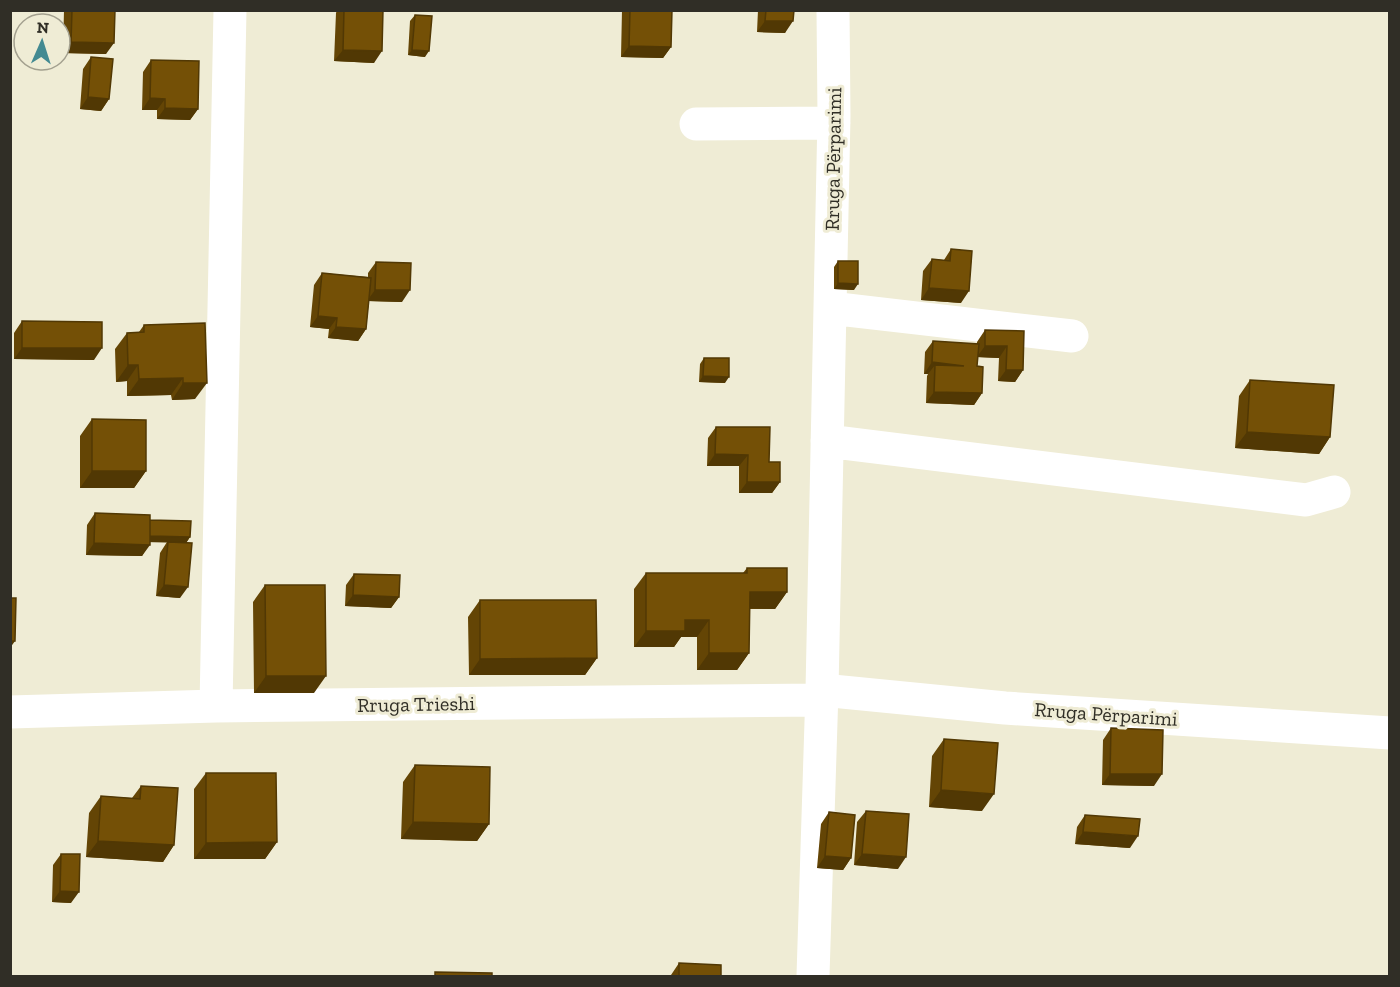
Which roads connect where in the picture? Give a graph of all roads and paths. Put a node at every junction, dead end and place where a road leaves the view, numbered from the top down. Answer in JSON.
{"nodes":[{"id":1,"x":230,"y":10,"type":"edge"},
{"id":2,"x":833,"y":10,"type":"edge"},
{"id":3,"x":834,"y":123,"type":"junction"},
{"id":4,"x":696,"y":124,"type":"dead end"},
{"id":5,"x":830,"y":308,"type":"junction"},
{"id":6,"x":1072,"y":336,"type":"dead end"},
{"id":7,"x":827,"y":441,"type":"junction"},
{"id":8,"x":1334,"y":492,"type":"dead end"},
{"id":9,"x":822,"y":695,"type":"junction"},
{"id":10,"x":216,"y":706,"type":"junction"},
{"id":11,"x":10,"y":712,"type":"edge"},
{"id":12,"x":1389,"y":733,"type":"edge"},
{"id":13,"x":813,"y":976,"type":"edge"}],
"edges":[{"from":1,"to":10,"type":"street"},
{"from":2,"to":3,"type":"street","name":"Rruga Përparimi"},
{"from":3,"to":4,"type":"street"},
{"from":3,"to":5,"type":"street","name":"Rruga Përparimi"},
{"from":5,"to":6,"type":"street"},
{"from":5,"to":7,"type":"street","name":"Rruga Përparimi"},
{"from":7,"to":8,"type":"street"},
{"from":7,"to":9,"type":"street","name":"Rruga Përparimi"},
{"from":9,"to":10,"type":"street","name":"Rruga Trieshi"},
{"from":9,"to":12,"type":"street","name":"Rruga Përparimi"},
{"from":9,"to":13,"type":"street","name":"Rruga Përparimi"},
{"from":10,"to":11,"type":"street","name":"Rruga Trieshi"}]}
